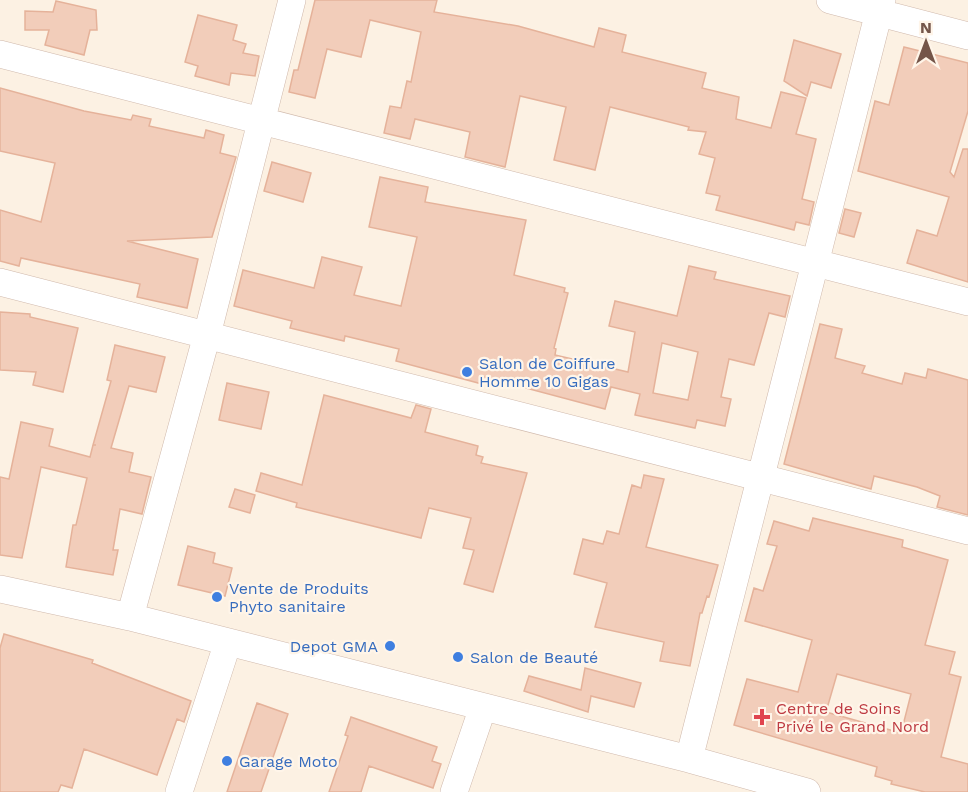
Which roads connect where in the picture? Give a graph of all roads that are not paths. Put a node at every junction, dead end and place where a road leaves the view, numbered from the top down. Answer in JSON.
{"nodes":[{"id":1,"x":292,"y":0,"type":"edge"},
{"id":2,"x":830,"y":0,"type":"edge"},
{"id":3,"x":880,"y":6,"type":"edge"},
{"id":4,"x":968,"y":36,"type":"edge"},
{"id":5,"x":0,"y":54,"type":"edge"},
{"id":6,"x":260,"y":120,"type":"junction"},
{"id":7,"x":813,"y":262,"type":"junction"},
{"id":8,"x":0,"y":282,"type":"edge"},
{"id":9,"x":968,"y":302,"type":"edge"},
{"id":10,"x":207,"y":336,"type":"junction"},
{"id":11,"x":761,"y":478,"type":"junction"},
{"id":12,"x":968,"y":531,"type":"edge"},
{"id":13,"x":0,"y":589,"type":"edge"},
{"id":14,"x":130,"y":616,"type":"junction"},
{"id":15,"x":228,"y":642,"type":"junction"},
{"id":16,"x":483,"y":707,"type":"junction"},
{"id":17,"x":689,"y":759,"type":"junction"},
{"id":18,"x":735,"y":782,"type":"edge"},
{"id":19,"x":179,"y":792,"type":"edge"},
{"id":20,"x":453,"y":792,"type":"edge"},
{"id":21,"x":807,"y":792,"type":"edge"}],
"edges":[{"from":1,"to":6,"type":"street"},
{"from":2,"to":3,"type":"street"},
{"from":3,"to":4,"type":"street"},
{"from":3,"to":7,"type":"street"},
{"from":5,"to":6,"type":"street"},
{"from":6,"to":7,"type":"street"},
{"from":6,"to":10,"type":"street"},
{"from":7,"to":9,"type":"street"},
{"from":7,"to":11,"type":"street"},
{"from":8,"to":10,"type":"street"},
{"from":10,"to":11,"type":"street"},
{"from":10,"to":14,"type":"street"},
{"from":11,"to":12,"type":"street"},
{"from":11,"to":17,"type":"street"},
{"from":13,"to":14,"type":"street"},
{"from":14,"to":15,"type":"street"},
{"from":15,"to":16,"type":"street"},
{"from":15,"to":19,"type":"street"},
{"from":16,"to":17,"type":"street"},
{"from":16,"to":20,"type":"street"},
{"from":17,"to":18,"type":"street"},
{"from":18,"to":21,"type":"street"}]}
